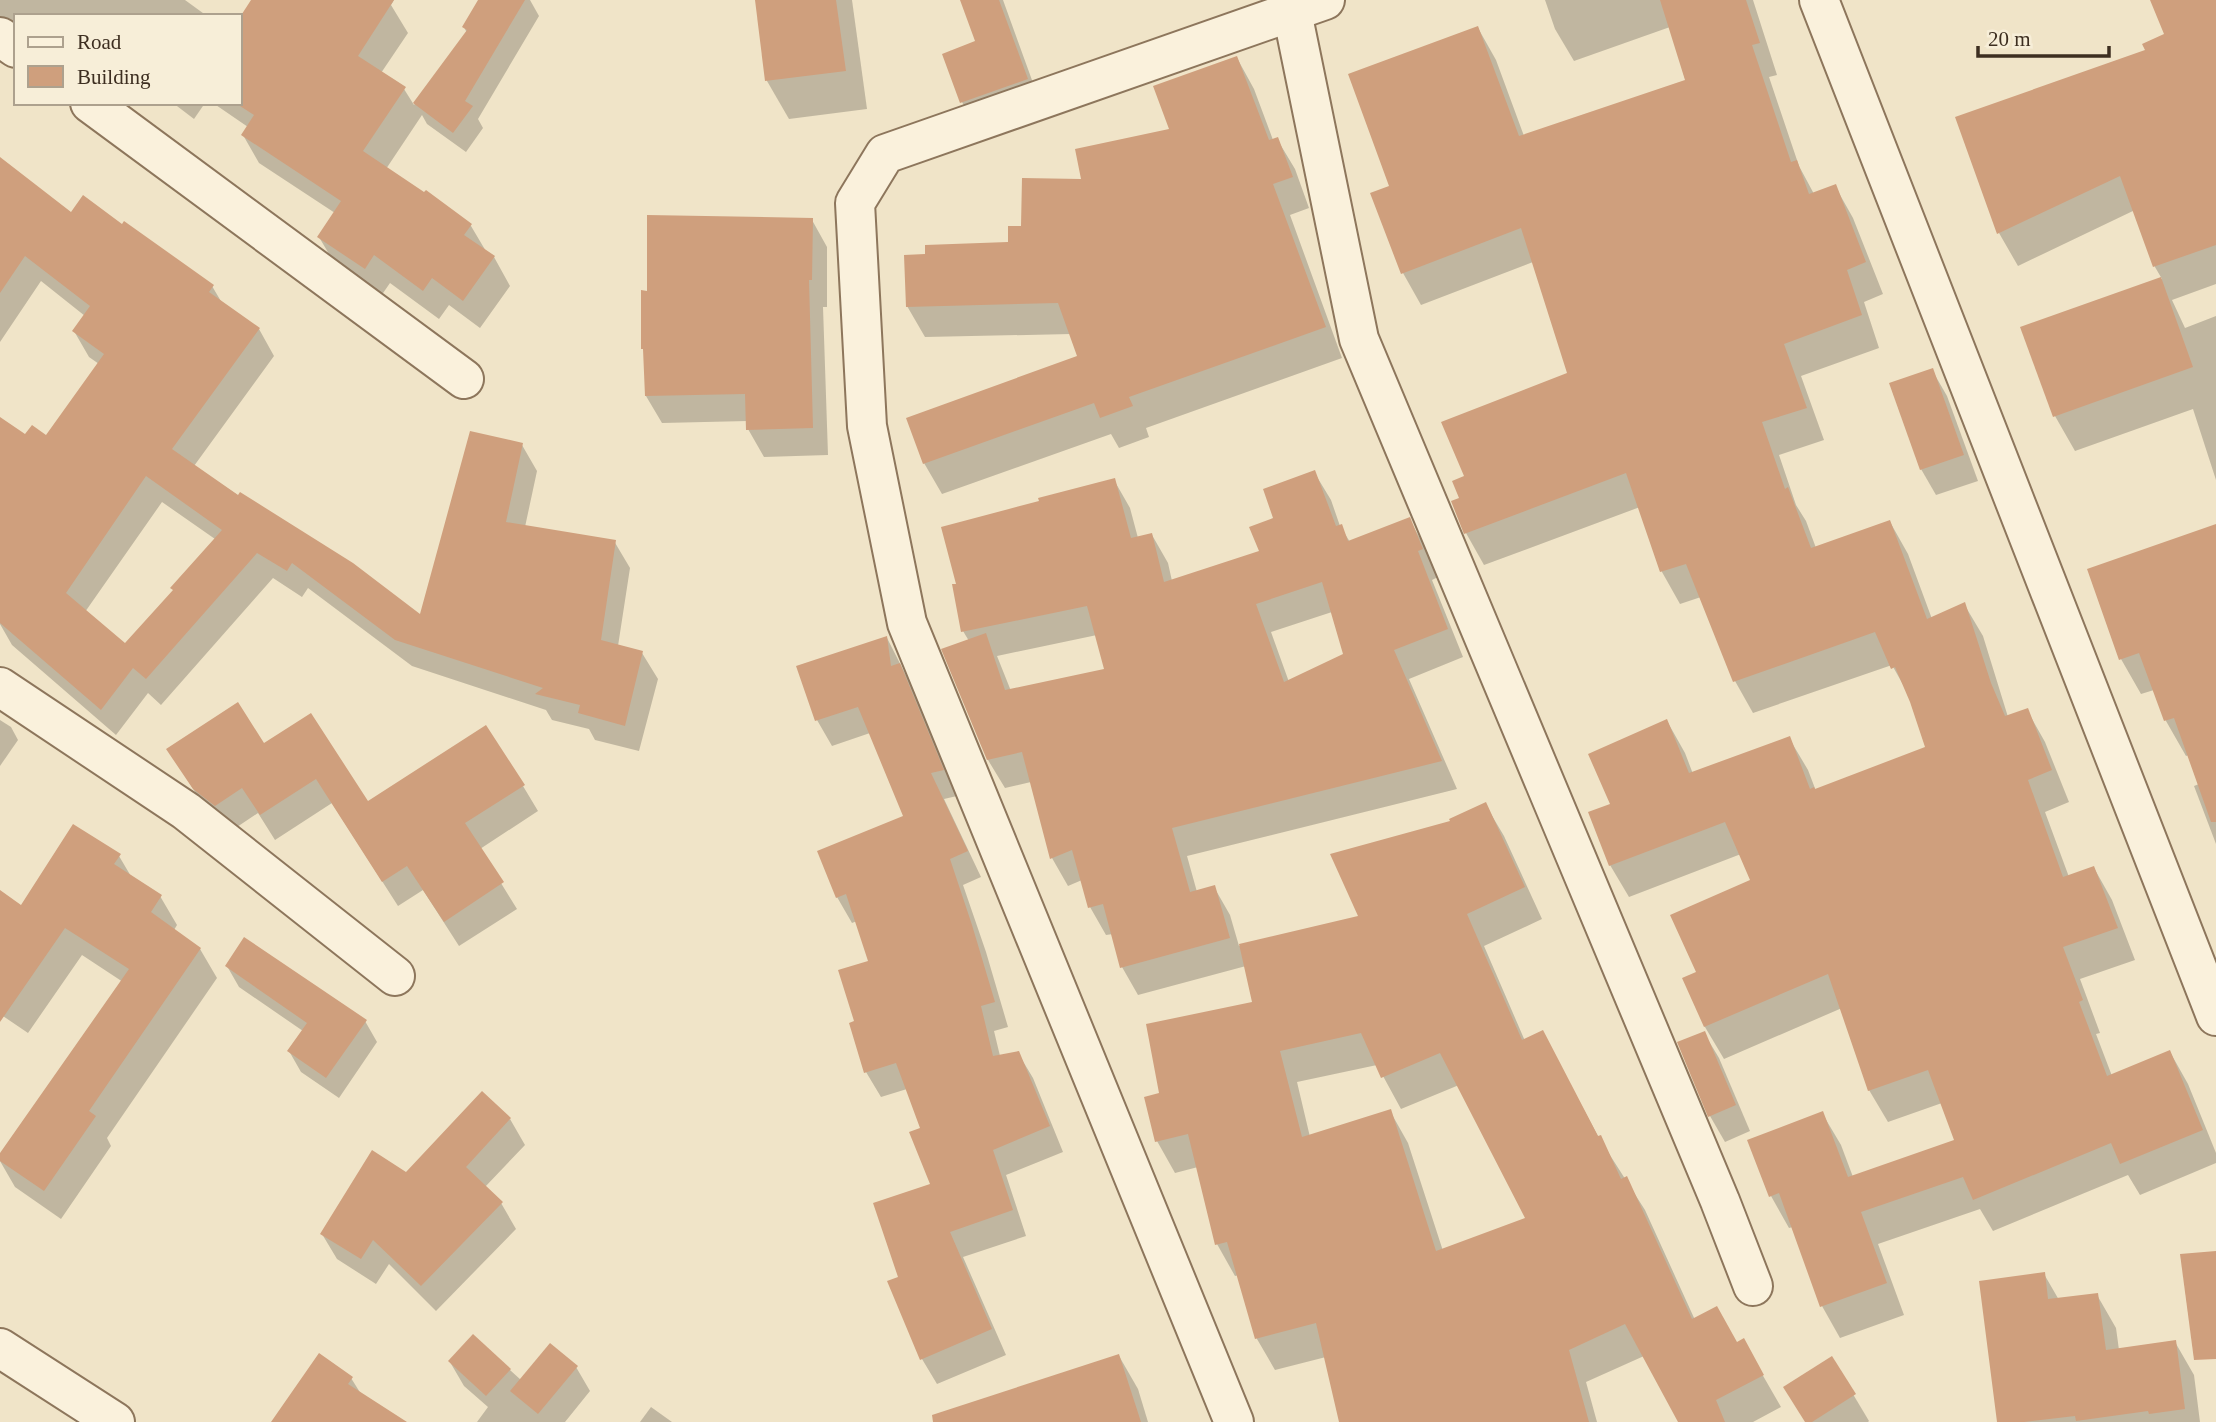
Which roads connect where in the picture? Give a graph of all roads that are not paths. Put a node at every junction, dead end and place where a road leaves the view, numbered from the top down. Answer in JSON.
{"nodes":[{"id":1,"x":1819,"y":0,"type":"edge"},
{"id":2,"x":1308,"y":6,"type":"edge"},
{"id":3,"x":93,"y":105,"type":"edge"},
{"id":4,"x":464,"y":379,"type":"dead end"},
{"id":5,"x":0,"y":687,"type":"edge"},
{"id":6,"x":395,"y":976,"type":"dead end"},
{"id":7,"x":2216,"y":1016,"type":"edge"},
{"id":8,"x":1753,"y":1286,"type":"dead end"},
{"id":9,"x":0,"y":1348,"type":"edge"},
{"id":10,"x":115,"y":1422,"type":"edge"},
{"id":11,"x":1234,"y":1422,"type":"edge"}],
"edges":[{"from":1,"to":7,"type":"street"},
{"from":2,"to":8,"type":"street"},
{"from":2,"to":11,"type":"street"},
{"from":3,"to":4,"type":"street"},
{"from":5,"to":6,"type":"street"},
{"from":9,"to":10,"type":"street"}]}
